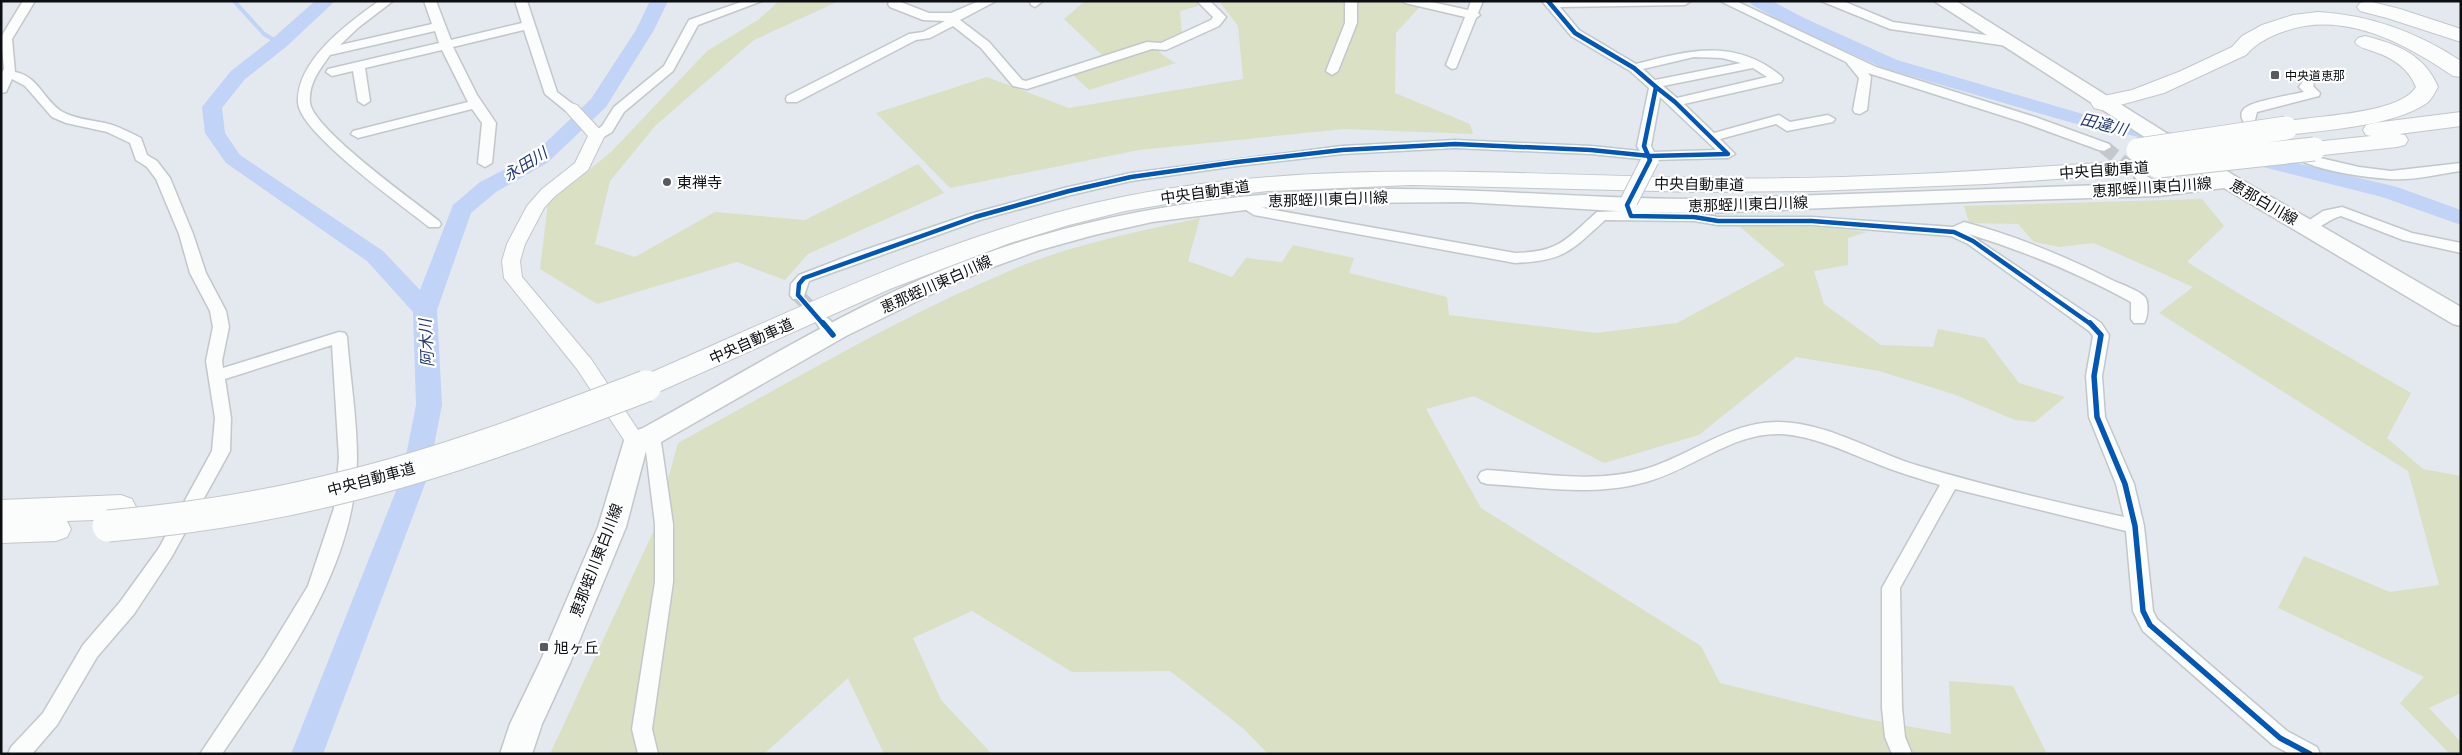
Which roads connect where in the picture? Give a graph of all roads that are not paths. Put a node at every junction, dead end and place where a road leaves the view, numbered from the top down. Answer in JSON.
{"nodes":[{"id":1,"x":29,"y":1,"type":"edge"},
{"id":2,"x":387,"y":1,"type":"edge"},
{"id":3,"x":430,"y":1,"type":"edge"},
{"id":4,"x":521,"y":1,"type":"edge"},
{"id":5,"x":756,"y":1,"type":"edge"},
{"id":6,"x":990,"y":1,"type":"edge"},
{"id":7,"x":1203,"y":1,"type":"edge"},
{"id":8,"x":1351,"y":1,"type":"edge"},
{"id":9,"x":1409,"y":1,"type":"edge"},
{"id":10,"x":1477,"y":1,"type":"edge"},
{"id":11,"x":1684,"y":1,"type":"edge"},
{"id":12,"x":1726,"y":1,"type":"edge"},
{"id":13,"x":1827,"y":1,"type":"edge"},
{"id":14,"x":1943,"y":1,"type":"edge"},
{"id":15,"x":1550,"y":2,"type":"edge"},
{"id":16,"x":894,"y":4,"type":"dead end"},
{"id":17,"x":2279,"y":13,"type":"junction"},
{"id":18,"x":1474,"y":15,"type":"junction"},
{"id":19,"x":954,"y":19,"type":"junction"},
{"id":20,"x":530,"y":25,"type":"junction"},
{"id":21,"x":439,"y":26,"type":"junction"},
{"id":22,"x":2461,"y":36,"type":"edge"},
{"id":23,"x":2007,"y":42,"type":"junction"},
{"id":24,"x":445,"y":46,"type":"junction"},
{"id":25,"x":2239,"y":51,"type":"junction"},
{"id":26,"x":326,"y":52,"type":"junction"},
{"id":27,"x":1847,"y":58,"type":"junction"},
{"id":28,"x":2461,"y":63,"type":"edge"},
{"id":29,"x":1754,"y":64,"type":"junction"},
{"id":30,"x":1452,"y":65,"type":"dead end"},
{"id":31,"x":358,"y":66,"type":"junction"},
{"id":32,"x":1634,"y":68,"type":"junction"},
{"id":33,"x":1332,"y":71,"type":"dead end"},
{"id":34,"x":332,"y":72,"type":"dead end"},
{"id":35,"x":2461,"y":72,"type":"edge"},
{"id":36,"x":4,"y":82,"type":"edge"},
{"id":37,"x":2308,"y":84,"type":"dead end"},
{"id":38,"x":1655,"y":86,"type":"junction"},
{"id":39,"x":792,"y":99,"type":"dead end"},
{"id":40,"x":364,"y":102,"type":"dead end"},
{"id":41,"x":1675,"y":102,"type":"junction"},
{"id":42,"x":2102,"y":103,"type":"junction"},
{"id":43,"x":474,"y":104,"type":"junction"},
{"id":44,"x":570,"y":108,"type":"joint"},
{"id":45,"x":1860,"y":110,"type":"dead end"},
{"id":46,"x":1828,"y":119,"type":"dead end"},
{"id":47,"x":2461,"y":119,"type":"edge"},
{"id":48,"x":594,"y":131,"type":"junction"},
{"id":49,"x":2461,"y":131,"type":"edge"},
{"id":50,"x":358,"y":134,"type":"dead end"},
{"id":51,"x":1713,"y":137,"type":"junction"},
{"id":52,"x":2461,"y":138,"type":"edge"},
{"id":53,"x":2300,"y":139,"type":"junction"},
{"id":54,"x":2382,"y":142,"type":"junction"},
{"id":55,"x":2096,"y":153,"type":"junction"},
{"id":56,"x":1650,"y":158,"type":"junction"},
{"id":57,"x":484,"y":162,"type":"dead end"},
{"id":58,"x":2148,"y":167,"type":"junction"},
{"id":59,"x":2461,"y":167,"type":"edge"},
{"id":60,"x":2227,"y":181,"type":"junction"},
{"id":61,"x":1242,"y":203,"type":"junction"},
{"id":62,"x":1629,"y":208,"type":"junction"},
{"id":63,"x":434,"y":224,"type":"dead end"},
{"id":64,"x":2306,"y":227,"type":"junction"},
{"id":65,"x":1954,"y":232,"type":"junction"},
{"id":66,"x":2461,"y":248,"type":"edge"},
{"id":67,"x":798,"y":295,"type":"dead end"},
{"id":68,"x":2461,"y":318,"type":"edge"},
{"id":69,"x":2139,"y":319,"type":"dead end"},
{"id":70,"x":214,"y":376,"type":"junction"},
{"id":71,"x":640,"y":381,"type":"junction"},
{"id":72,"x":644,"y":438,"type":"junction"},
{"id":73,"x":1487,"y":477,"type":"dead end"},
{"id":74,"x":1951,"y":480,"type":"junction"},
{"id":75,"x":1,"y":512,"type":"edge"},
{"id":76,"x":114,"y":517,"type":"junction"},
{"id":77,"x":2135,"y":526,"type":"junction"},
{"id":78,"x":1,"y":531,"type":"edge"},
{"id":79,"x":18,"y":754,"type":"edge"},
{"id":80,"x":210,"y":754,"type":"edge"},
{"id":81,"x":516,"y":754,"type":"edge"},
{"id":82,"x":648,"y":754,"type":"edge"},
{"id":83,"x":1902,"y":754,"type":"edge"},
{"id":84,"x":2310,"y":754,"type":"edge"}],
"edges":[{"from":1,"to":36,"type":"street"},
{"from":2,"to":26,"type":"street"},
{"from":3,"to":21,"type":"street"},
{"from":4,"to":20,"type":"street"},
{"from":5,"to":48,"type":"street"},
{"from":6,"to":19,"type":"street"},
{"from":7,"to":19,"type":"street"},
{"from":8,"to":33,"type":"street"},
{"from":9,"to":18,"type":"street"},
{"from":10,"to":18,"type":"street"},
{"from":11,"to":15,"type":"street"},
{"from":12,"to":27,"type":"street"},
{"from":13,"to":23,"type":"street"},
{"from":14,"to":23,"type":"main road","name":"恵那白川線"},
{"from":15,"to":32,"type":"street"},
{"from":16,"to":19,"type":"street"},
{"from":17,"to":22,"type":"highway"},
{"from":17,"to":28,"type":"highway"},
{"from":17,"to":42,"type":"highway"},
{"from":18,"to":30,"type":"street"},
{"from":19,"to":39,"type":"street"},
{"from":20,"to":24,"type":"street"},
{"from":20,"to":44,"type":"street"},
{"from":21,"to":24,"type":"street"},
{"from":21,"to":26,"type":"street"},
{"from":23,"to":42,"type":"main road","name":"恵那白川線"},
{"from":24,"to":31,"type":"street"},
{"from":24,"to":43,"type":"street"},
{"from":25,"to":35,"type":"highway"},
{"from":25,"to":42,"type":"highway"},
{"from":25,"to":53,"type":"highway"},
{"from":26,"to":63,"type":"street"},
{"from":27,"to":45,"type":"street"},
{"from":27,"to":55,"type":"street"},
{"from":29,"to":32,"type":"street"},
{"from":29,"to":38,"type":"street"},
{"from":29,"to":41,"type":"street"},
{"from":31,"to":34,"type":"street"},
{"from":31,"to":40,"type":"street"},
{"from":32,"to":38,"type":"street"},
{"from":36,"to":70,"type":"street"},
{"from":37,"to":59,"type":"street"},
{"from":38,"to":41,"type":"street"},
{"from":38,"to":56,"type":"street"},
{"from":41,"to":51,"type":"street"},
{"from":42,"to":60,"type":"main road","name":"恵那白川線"},
{"from":43,"to":50,"type":"street"},
{"from":43,"to":57,"type":"street"},
{"from":44,"to":48,"type":"street"},
{"from":46,"to":51,"type":"street"},
{"from":47,"to":53,"type":"highway","name":"中央自動車道"},
{"from":48,"to":72,"type":"street"},
{"from":49,"to":54,"type":"highway","name":"中央自動車道"},
{"from":51,"to":56,"type":"street"},
{"from":52,"to":54,"type":"highway"},
{"from":53,"to":54,"type":"highway","name":"中央自動車道"},
{"from":53,"to":58,"type":"highway","name":"中央自動車道","bridge":true},
{"from":53,"to":58,"type":"highway","bridge":true},
{"from":55,"to":58,"type":"highway","name":"中央自動車道"},
{"from":55,"to":71,"type":"highway","name":"中央自動車道"},
{"from":56,"to":62,"type":"street","bridge":true},
{"from":56,"to":67,"type":"street"},
{"from":58,"to":60,"type":"main road","name":"恵那蛭川東白川線"},
{"from":58,"to":62,"type":"main road","name":"恵那蛭川東白川線"},
{"from":58,"to":71,"type":"highway","name":"中央自動車道"},
{"from":60,"to":64,"type":"main road","name":"恵那白川線"},
{"from":61,"to":62,"type":"main road","name":"恵那蛭川東白川線"},
{"from":61,"to":62,"type":"street"},
{"from":61,"to":72,"type":"main road","name":"恵那蛭川東白川線"},
{"from":62,"to":65,"type":"street"},
{"from":64,"to":66,"type":"street"},
{"from":64,"to":68,"type":"main road","name":"恵那白川線"},
{"from":65,"to":69,"type":"street"},
{"from":65,"to":77,"type":"street"},
{"from":70,"to":79,"type":"street"},
{"from":70,"to":80,"type":"street"},
{"from":71,"to":76,"type":"highway","name":"中央自動車道","bridge":true},
{"from":72,"to":81,"type":"main road","name":"恵那蛭川東白川線"},
{"from":72,"to":82,"type":"street"},
{"from":73,"to":74,"type":"street"},
{"from":74,"to":77,"type":"street"},
{"from":74,"to":83,"type":"street"},
{"from":75,"to":76,"type":"highway","name":"中央自動車道"},
{"from":76,"to":78,"type":"highway","name":"中央自動車道"},
{"from":77,"to":84,"type":"street"}]}
